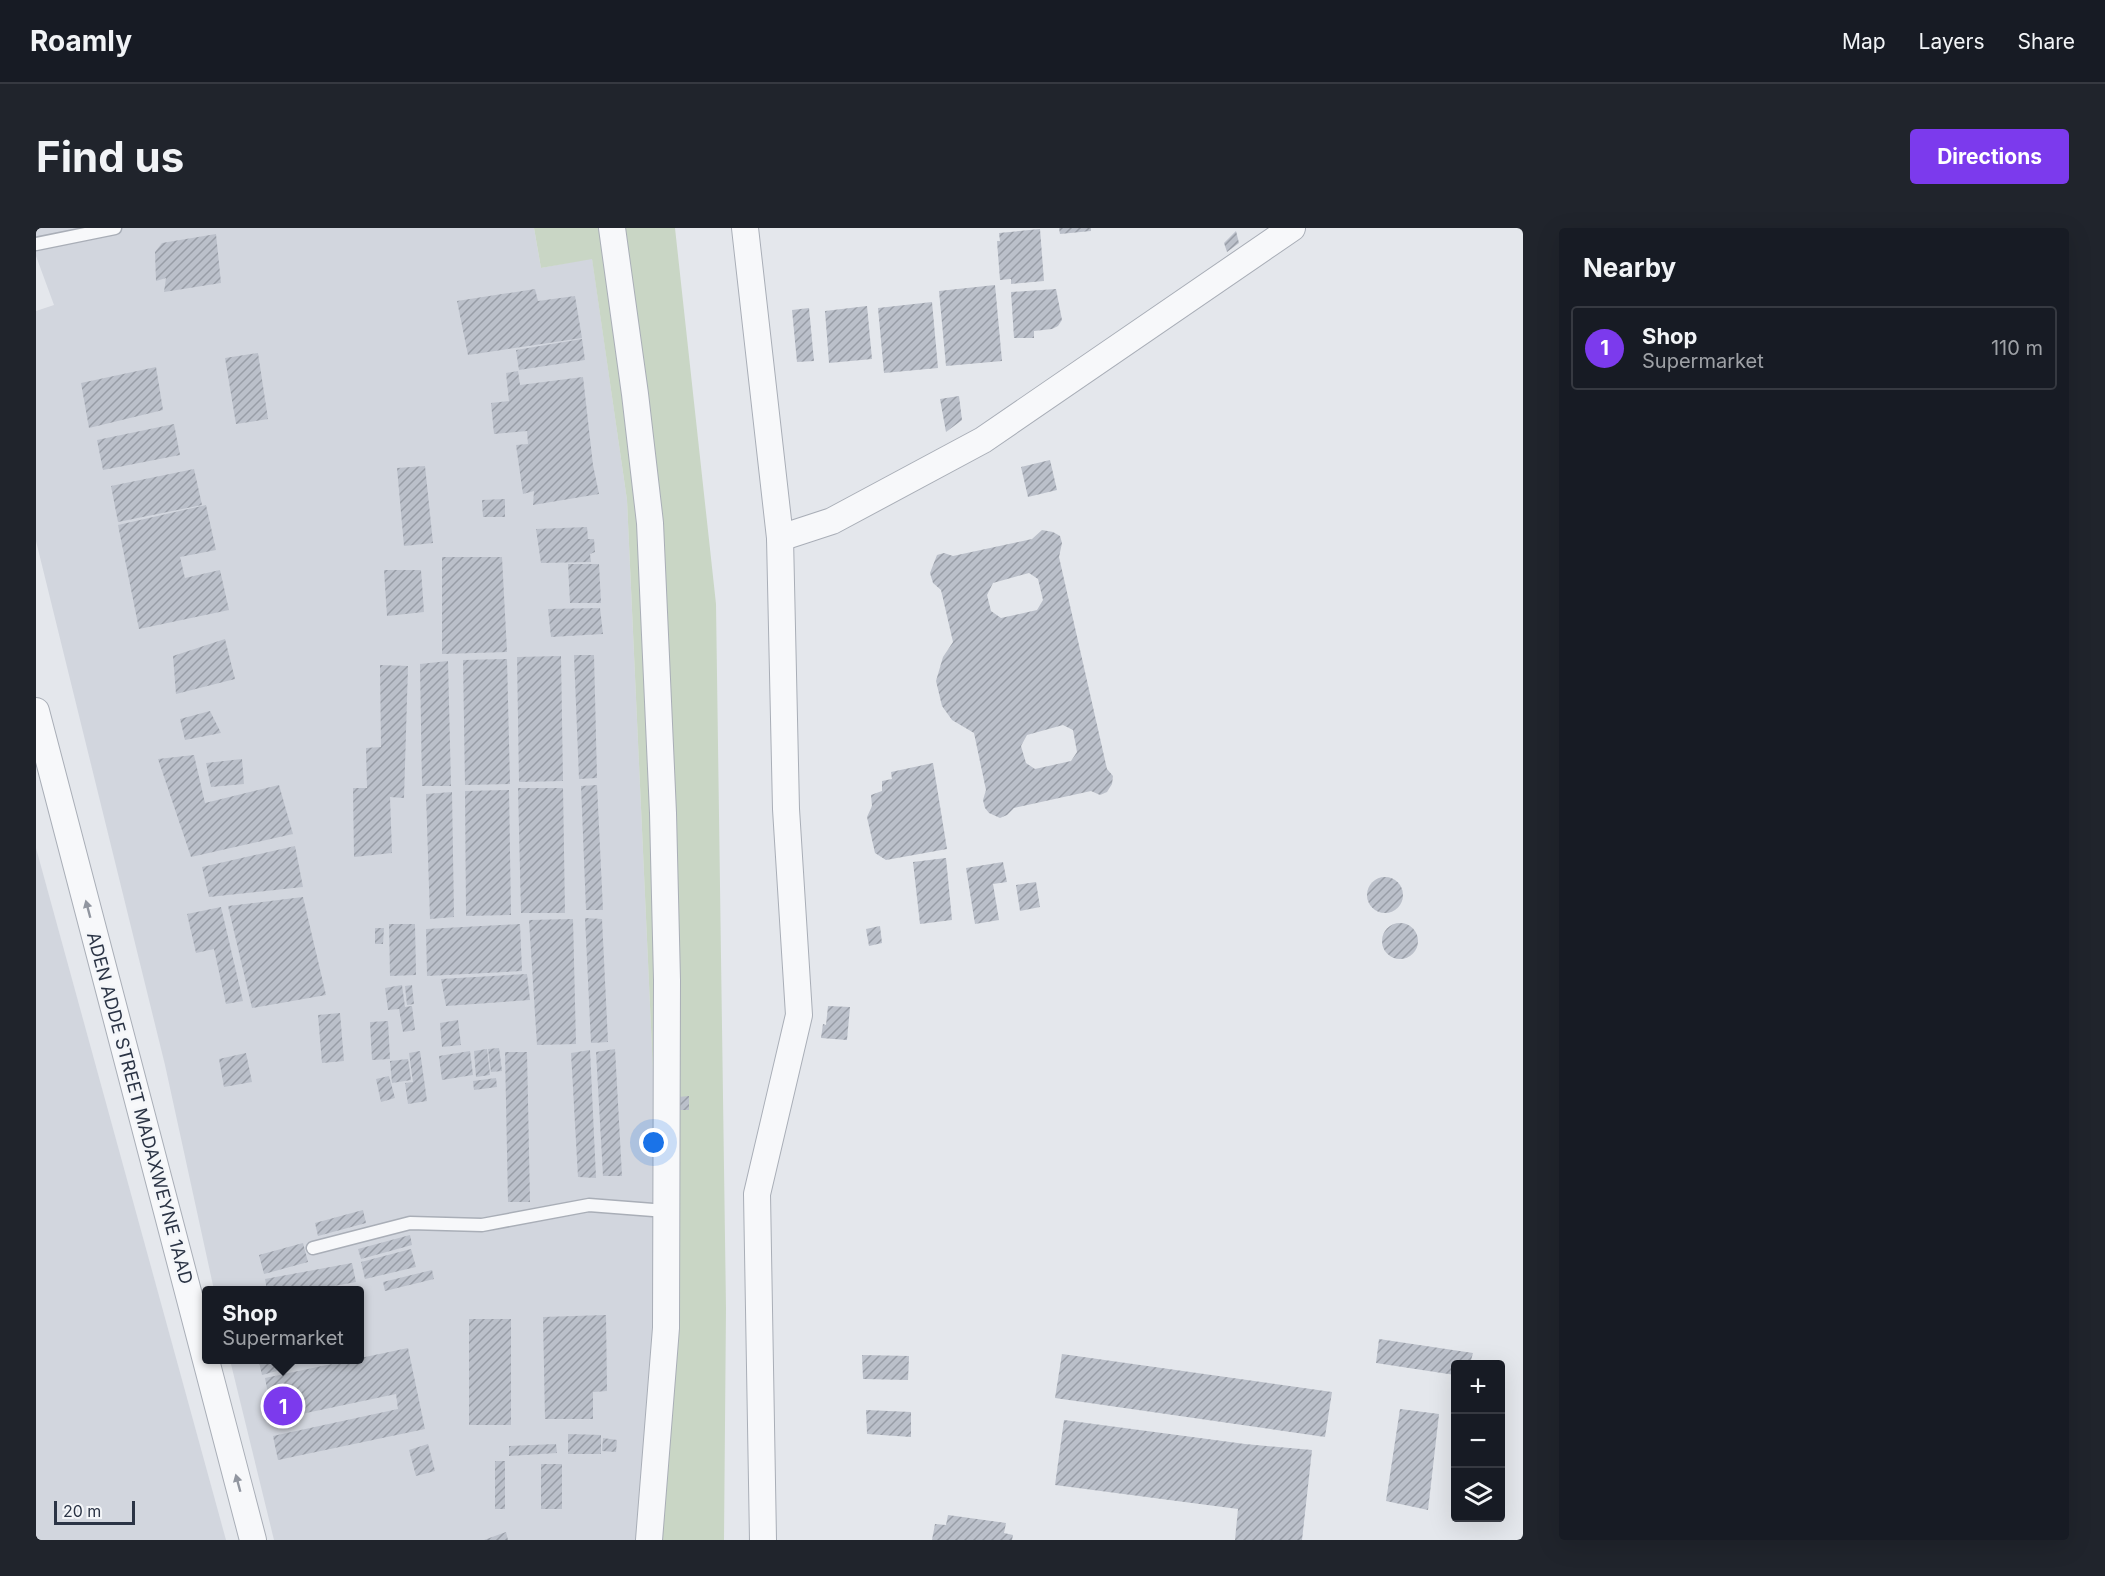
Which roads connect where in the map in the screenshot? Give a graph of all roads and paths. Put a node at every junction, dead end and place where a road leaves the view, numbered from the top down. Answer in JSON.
{"nodes":[{"id":1,"x":116,"y":228,"type":"edge"},
{"id":2,"x":612,"y":228,"type":"edge"},
{"id":3,"x":745,"y":228,"type":"edge"},
{"id":4,"x":1292,"y":228,"type":"edge"},
{"id":5,"x":36,"y":244,"type":"edge"},
{"id":6,"x":780,"y":538,"type":"junction"},
{"id":7,"x":36,"y":711,"type":"edge"},
{"id":8,"x":666,"y":1211,"type":"junction"},
{"id":9,"x":313,"y":1248,"type":"dead end"},
{"id":10,"x":202,"y":1345,"type":"edge"},
{"id":11,"x":207,"y":1364,"type":"edge"},
{"id":12,"x":253,"y":1540,"type":"edge"},
{"id":13,"x":649,"y":1540,"type":"edge"},
{"id":14,"x":764,"y":1540,"type":"edge"}],
"edges":[{"from":1,"to":5,"type":"lane"},
{"from":2,"to":8,"type":"street"},
{"from":3,"to":6,"type":"street"},
{"from":4,"to":6,"type":"street"},
{"from":6,"to":14,"type":"street"},
{"from":10,"to":7,"type":"street","name":"ADEN ADDE STREET MADAXWEYNE 1AAD","one_way":true},
{"from":8,"to":9,"type":"lane"},
{"from":8,"to":13,"type":"street"},
{"from":12,"to":11,"type":"street","name":"ADEN ADDE STREET MADAXWEYNE 1AAD","one_way":true}]}
